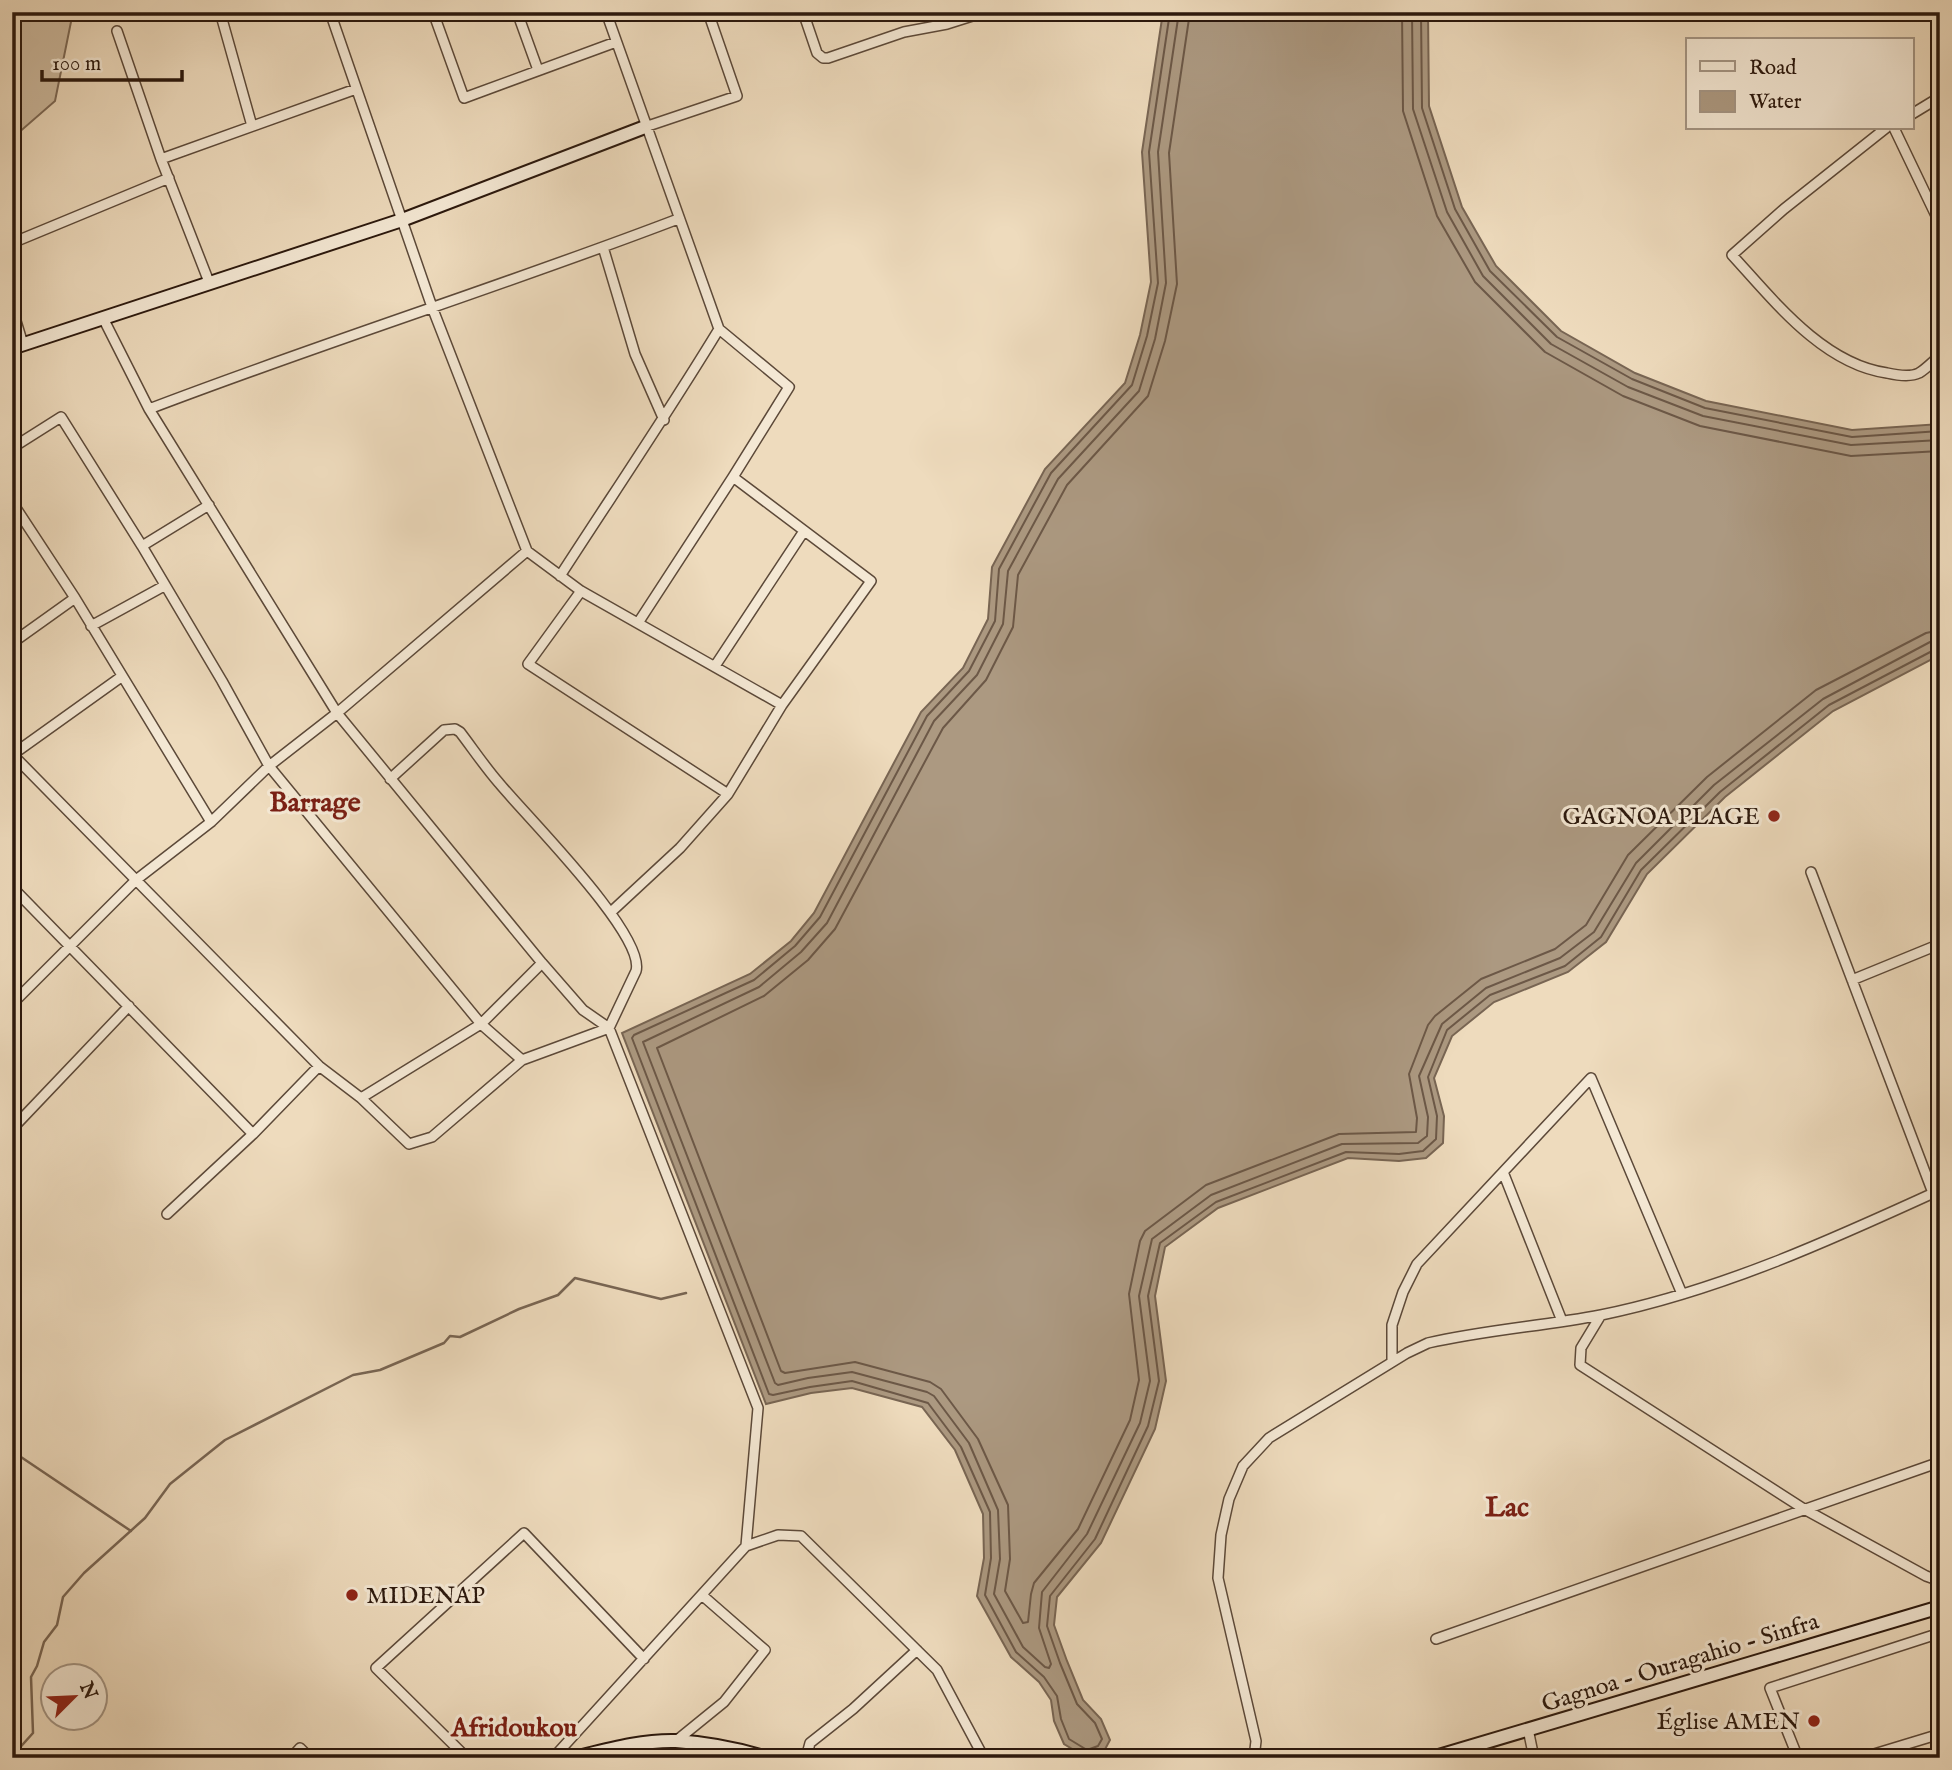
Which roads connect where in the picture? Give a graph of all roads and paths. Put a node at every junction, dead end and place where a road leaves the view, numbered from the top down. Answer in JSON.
{"nodes":[{"id":1,"x":220,"y":12,"type":"edge"},
{"id":2,"x":330,"y":12,"type":"edge"},
{"id":3,"x":433,"y":12,"type":"edge"},
{"id":4,"x":517,"y":12,"type":"edge"},
{"id":5,"x":606,"y":12,"type":"edge"},
{"id":6,"x":708,"y":12,"type":"edge"},
{"id":7,"x":803,"y":12,"type":"edge"},
{"id":8,"x":985,"y":12,"type":"edge"},
{"id":9,"x":117,"y":31,"type":"dead end"},
{"id":10,"x":616,"y":42,"type":"junction"},
{"id":11,"x":538,"y":70,"type":"junction"},
{"id":12,"x":356,"y":89,"type":"junction"},
{"id":13,"x":1940,"y":97,"type":"edge"},
{"id":14,"x":1913,"y":113,"type":"edge"},
{"id":15,"x":252,"y":126,"type":"junction"},
{"id":16,"x":645,"y":127,"type":"junction"},
{"id":17,"x":1883,"y":130,"type":"edge"},
{"id":18,"x":1895,"y":130,"type":"edge"},
{"id":19,"x":161,"y":159,"type":"junction"},
{"id":20,"x":169,"y":178,"type":"junction"},
{"id":21,"x":678,"y":219,"type":"junction"},
{"id":22,"x":402,"y":220,"type":"junction"},
{"id":23,"x":1940,"y":225,"type":"edge"},
{"id":24,"x":12,"y":243,"type":"edge"},
{"id":25,"x":603,"y":247,"type":"junction"},
{"id":26,"x":209,"y":282,"type":"junction"},
{"id":27,"x":432,"y":307,"type":"junction"},
{"id":28,"x":12,"y":308,"type":"edge"},
{"id":29,"x":103,"y":318,"type":"junction"},
{"id":30,"x":719,"y":329,"type":"junction"},
{"id":31,"x":18,"y":346,"type":"edge"},
{"id":32,"x":1940,"y":356,"type":"edge"},
{"id":33,"x":149,"y":408,"type":"junction"},
{"id":34,"x":664,"y":421,"type":"junction"},
{"id":35,"x":12,"y":448,"type":"edge"},
{"id":36,"x":733,"y":477,"type":"junction"},
{"id":37,"x":12,"y":502,"type":"edge"},
{"id":38,"x":209,"y":505,"type":"junction"},
{"id":39,"x":804,"y":531,"type":"junction"},
{"id":40,"x":142,"y":546,"type":"junction"},
{"id":41,"x":527,"y":551,"type":"junction"},
{"id":42,"x":560,"y":576,"type":"junction"},
{"id":43,"x":164,"y":586,"type":"junction"},
{"id":44,"x":580,"y":591,"type":"junction"},
{"id":45,"x":75,"y":598,"type":"junction"},
{"id":46,"x":638,"y":623,"type":"junction"},
{"id":47,"x":91,"y":625,"type":"junction"},
{"id":48,"x":13,"y":642,"type":"edge"},
{"id":49,"x":715,"y":666,"type":"junction"},
{"id":50,"x":121,"y":677,"type":"junction"},
{"id":51,"x":782,"y":705,"type":"junction"},
{"id":52,"x":337,"y":713,"type":"junction"},
{"id":53,"x":12,"y":755,"type":"edge"},
{"id":54,"x":269,"y":766,"type":"junction"},
{"id":55,"x":390,"y":779,"type":"junction"},
{"id":56,"x":728,"y":794,"type":"junction"},
{"id":57,"x":211,"y":822,"type":"junction"},
{"id":58,"x":1811,"y":873,"type":"dead end"},
{"id":59,"x":136,"y":880,"type":"junction"},
{"id":60,"x":12,"y":887,"type":"edge"},
{"id":61,"x":611,"y":912,"type":"junction"},
{"id":62,"x":70,"y":944,"type":"junction"},
{"id":63,"x":1940,"y":944,"type":"edge"},
{"id":64,"x":541,"y":964,"type":"junction"},
{"id":65,"x":1852,"y":980,"type":"junction"},
{"id":66,"x":12,"y":1004,"type":"edge"},
{"id":67,"x":129,"y":1006,"type":"junction"},
{"id":68,"x":481,"y":1024,"type":"junction"},
{"id":69,"x":609,"y":1028,"type":"junction"},
{"id":70,"x":522,"y":1060,"type":"junction"},
{"id":71,"x":319,"y":1066,"type":"junction"},
{"id":72,"x":361,"y":1098,"type":"junction"},
{"id":73,"x":12,"y":1129,"type":"edge"},
{"id":74,"x":253,"y":1134,"type":"junction"},
{"id":75,"x":1503,"y":1172,"type":"junction"},
{"id":76,"x":1936,"y":1191,"type":"edge"},
{"id":77,"x":167,"y":1214,"type":"dead end"},
{"id":78,"x":1682,"y":1294,"type":"junction"},
{"id":79,"x":1601,"y":1315,"type":"junction"},
{"id":80,"x":1562,"y":1321,"type":"junction"},
{"id":81,"x":1391,"y":1362,"type":"junction"},
{"id":82,"x":1940,"y":1462,"type":"edge"},
{"id":83,"x":1804,"y":1509,"type":"junction"},
{"id":84,"x":746,"y":1546,"type":"junction"},
{"id":85,"x":1940,"y":1581,"type":"edge"},
{"id":86,"x":703,"y":1595,"type":"junction"},
{"id":87,"x":1940,"y":1607,"type":"edge"},
{"id":88,"x":1940,"y":1633,"type":"edge"},
{"id":89,"x":1436,"y":1639,"type":"dead end"},
{"id":90,"x":918,"y":1650,"type":"junction"},
{"id":91,"x":644,"y":1659,"type":"junction"},
{"id":92,"x":1528,"y":1730,"type":"junction"},
{"id":93,"x":1940,"y":1734,"type":"edge"},
{"id":94,"x":676,"y":1741,"type":"junction"},
{"id":95,"x":290,"y":1758,"type":"edge"},
{"id":96,"x":310,"y":1758,"type":"edge"},
{"id":97,"x":467,"y":1758,"type":"edge"},
{"id":98,"x":553,"y":1758,"type":"edge"},
{"id":99,"x":574,"y":1758,"type":"edge"},
{"id":100,"x":767,"y":1758,"type":"edge"},
{"id":101,"x":806,"y":1758,"type":"edge"},
{"id":102,"x":984,"y":1758,"type":"edge"},
{"id":103,"x":1254,"y":1758,"type":"edge"},
{"id":104,"x":1432,"y":1758,"type":"edge"},
{"id":105,"x":1534,"y":1758,"type":"edge"},
{"id":106,"x":1798,"y":1758,"type":"edge"},
{"id":107,"x":1861,"y":1758,"type":"edge"}],
"edges":[{"from":1,"to":15,"type":"street"},
{"from":2,"to":12,"type":"street"},
{"from":3,"to":11,"type":"street"},
{"from":4,"to":11,"type":"street"},
{"from":5,"to":10,"type":"street"},
{"from":6,"to":16,"type":"street"},
{"from":7,"to":8,"type":"street"},
{"from":9,"to":19,"type":"street"},
{"from":10,"to":11,"type":"street"},
{"from":10,"to":16,"type":"street"},
{"from":12,"to":15,"type":"street"},
{"from":12,"to":22,"type":"street"},
{"from":13,"to":14,"type":"street"},
{"from":15,"to":19,"type":"street"},
{"from":16,"to":21,"type":"street"},
{"from":16,"to":22,"type":"main road"},
{"from":17,"to":32,"type":"street"},
{"from":18,"to":23,"type":"street"},
{"from":19,"to":20,"type":"street"},
{"from":20,"to":24,"type":"street"},
{"from":20,"to":26,"type":"street"},
{"from":21,"to":25,"type":"street"},
{"from":21,"to":30,"type":"street"},
{"from":22,"to":26,"type":"main road"},
{"from":22,"to":27,"type":"street"},
{"from":25,"to":27,"type":"street"},
{"from":25,"to":34,"type":"street"},
{"from":26,"to":29,"type":"main road"},
{"from":27,"to":33,"type":"street"},
{"from":27,"to":41,"type":"street"},
{"from":28,"to":31,"type":"street"},
{"from":29,"to":31,"type":"main road"},
{"from":29,"to":33,"type":"street"},
{"from":30,"to":34,"type":"street"},
{"from":30,"to":36,"type":"street"},
{"from":33,"to":38,"type":"street"},
{"from":34,"to":42,"type":"street"},
{"from":35,"to":40,"type":"street"},
{"from":36,"to":39,"type":"street"},
{"from":36,"to":46,"type":"street"},
{"from":37,"to":45,"type":"street"},
{"from":38,"to":40,"type":"street"},
{"from":38,"to":52,"type":"street"},
{"from":39,"to":49,"type":"street"},
{"from":39,"to":51,"type":"street"},
{"from":40,"to":43,"type":"street"},
{"from":41,"to":42,"type":"street"},
{"from":41,"to":52,"type":"street"},
{"from":42,"to":44,"type":"street"},
{"from":43,"to":47,"type":"street"},
{"from":43,"to":54,"type":"street"},
{"from":44,"to":46,"type":"street"},
{"from":44,"to":56,"type":"street"},
{"from":45,"to":47,"type":"street"},
{"from":45,"to":48,"type":"street"},
{"from":46,"to":49,"type":"street"},
{"from":47,"to":50,"type":"street"},
{"from":49,"to":51,"type":"street"},
{"from":50,"to":53,"type":"street"},
{"from":50,"to":57,"type":"street"},
{"from":51,"to":56,"type":"street"},
{"from":52,"to":54,"type":"street"},
{"from":52,"to":55,"type":"street"},
{"from":53,"to":59,"type":"street"},
{"from":54,"to":57,"type":"street"},
{"from":54,"to":68,"type":"street"},
{"from":55,"to":61,"type":"street"},
{"from":55,"to":64,"type":"street"},
{"from":56,"to":61,"type":"street"},
{"from":57,"to":59,"type":"street"},
{"from":58,"to":65,"type":"street"},
{"from":59,"to":62,"type":"street"},
{"from":59,"to":71,"type":"street"},
{"from":60,"to":62,"type":"street"},
{"from":61,"to":69,"type":"street"},
{"from":62,"to":66,"type":"street"},
{"from":62,"to":67,"type":"street"},
{"from":63,"to":65,"type":"street"},
{"from":64,"to":68,"type":"street"},
{"from":64,"to":69,"type":"street"},
{"from":65,"to":76,"type":"street"},
{"from":67,"to":73,"type":"street"},
{"from":67,"to":74,"type":"street"},
{"from":68,"to":70,"type":"street"},
{"from":68,"to":72,"type":"street"},
{"from":69,"to":70,"type":"street"},
{"from":69,"to":84,"type":"street"},
{"from":70,"to":72,"type":"street"},
{"from":71,"to":72,"type":"street"},
{"from":71,"to":74,"type":"street"},
{"from":74,"to":77,"type":"street"},
{"from":75,"to":78,"type":"street"},
{"from":75,"to":80,"type":"street"},
{"from":75,"to":81,"type":"street"},
{"from":76,"to":78,"type":"street"},
{"from":78,"to":79,"type":"street"},
{"from":79,"to":80,"type":"street"},
{"from":79,"to":83,"type":"street"},
{"from":80,"to":81,"type":"street"},
{"from":81,"to":103,"type":"street"},
{"from":82,"to":83,"type":"street"},
{"from":83,"to":85,"type":"street"},
{"from":83,"to":89,"type":"street"},
{"from":84,"to":86,"type":"street"},
{"from":84,"to":90,"type":"street"},
{"from":86,"to":91,"type":"street"},
{"from":86,"to":94,"type":"street"},
{"from":87,"to":92,"type":"main road","name":"Gagnoa - Ouragahio - Sinfra"},
{"from":88,"to":106,"type":"street"},
{"from":90,"to":101,"type":"street"},
{"from":90,"to":102,"type":"street"},
{"from":91,"to":97,"type":"street"},
{"from":91,"to":98,"type":"street"},
{"from":92,"to":104,"type":"main road","name":"Gagnoa - Ouragahio - Sinfra"},
{"from":92,"to":105,"type":"street"},
{"from":93,"to":107,"type":"street"},
{"from":94,"to":99,"type":"main road"},
{"from":94,"to":100,"type":"main road"},
{"from":95,"to":96,"type":"street"}]}
